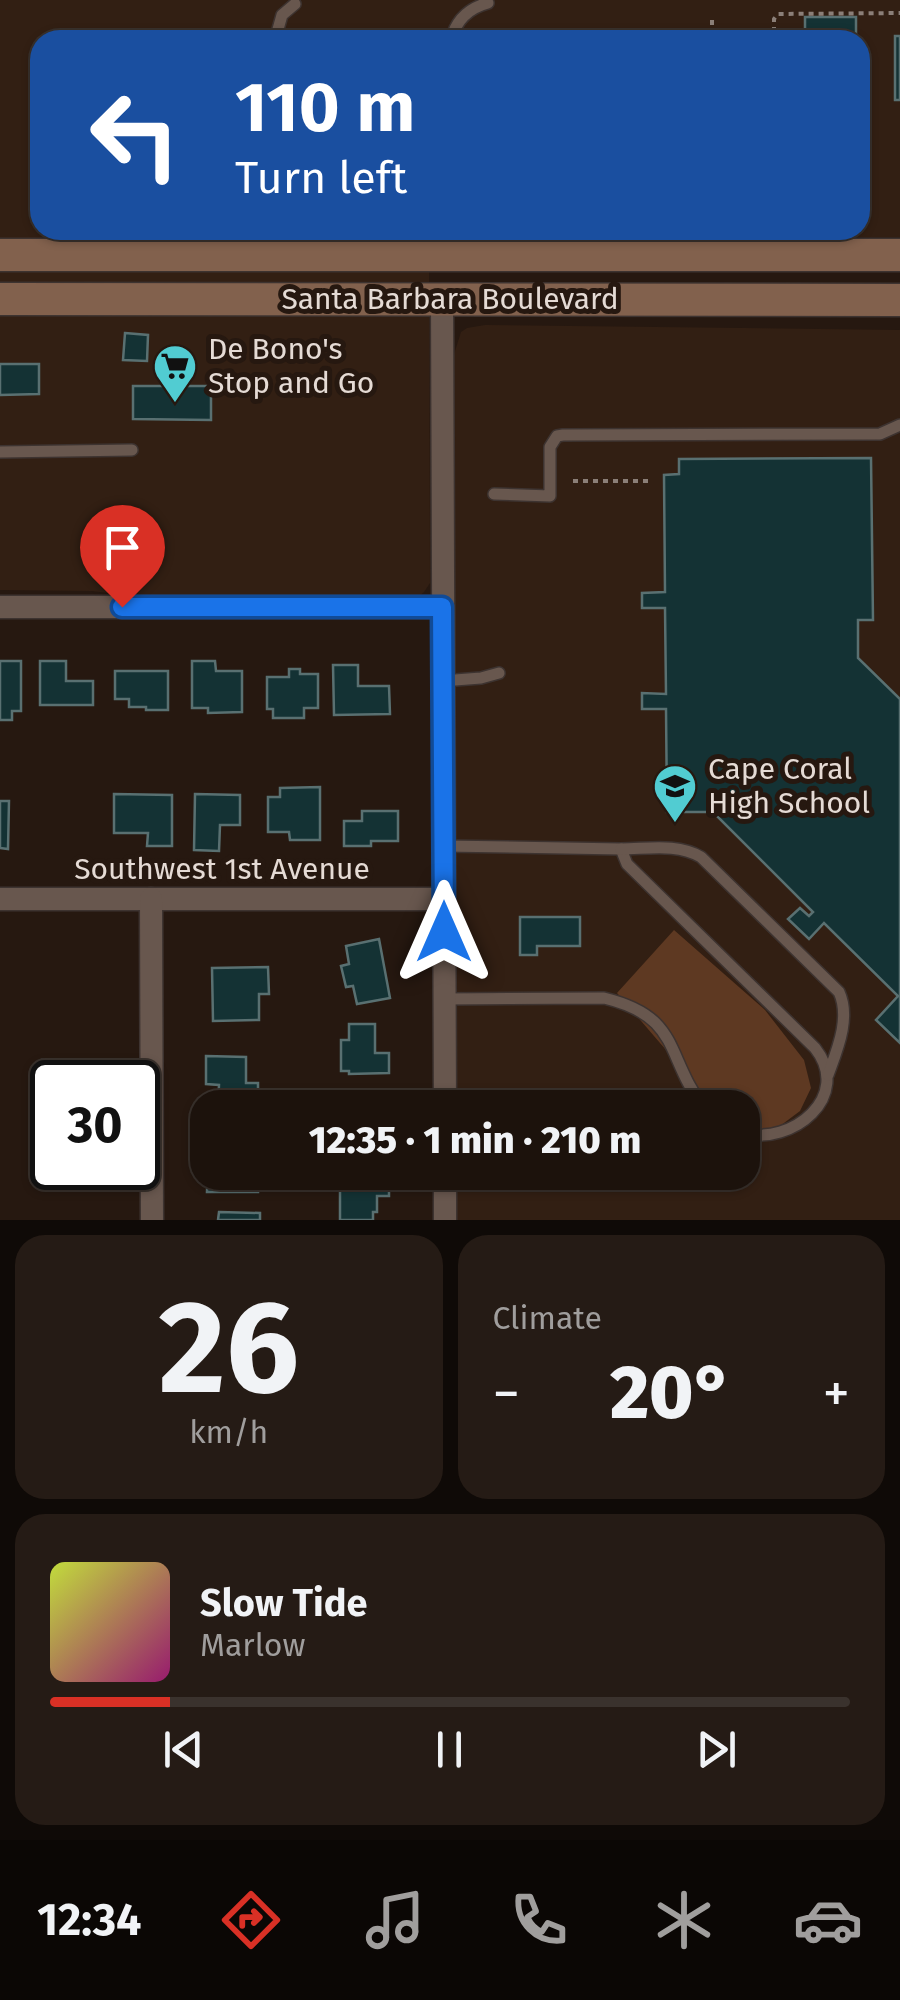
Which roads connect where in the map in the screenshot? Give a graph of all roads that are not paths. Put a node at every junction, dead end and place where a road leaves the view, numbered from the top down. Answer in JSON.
{"nodes":[{"id":1,"x":488,"y":3,"type":"dead end"},
{"id":2,"x":295,"y":4,"type":"dead end"},
{"id":3,"x":278,"y":30,"type":"edge"},
{"id":4,"x":454,"y":30,"type":"edge"},
{"id":5,"x":900,"y":254,"type":"edge"},
{"id":6,"x":0,"y":255,"type":"edge"},
{"id":7,"x":0,"y":299,"type":"edge"},
{"id":8,"x":442,"y":299,"type":"junction"},
{"id":9,"x":900,"y":300,"type":"edge"},
{"id":10,"x":900,"y":425,"type":"edge"},
{"id":11,"x":132,"y":450,"type":"dead end"},
{"id":12,"x":0,"y":452,"type":"edge"},
{"id":13,"x":494,"y":494,"type":"dead end"},
{"id":14,"x":0,"y":607,"type":"edge"},
{"id":15,"x":442,"y":607,"type":"junction"},
{"id":16,"x":498,"y":673,"type":"dead end"},
{"id":17,"x":442,"y":681,"type":"junction"},
{"id":18,"x":444,"y":846,"type":"junction"},
{"id":19,"x":621,"y":850,"type":"junction"},
{"id":20,"x":0,"y":900,"type":"edge"},
{"id":21,"x":151,"y":900,"type":"junction"},
{"id":22,"x":444,"y":900,"type":"junction"},
{"id":23,"x":445,"y":998,"type":"junction"},
{"id":24,"x":827,"y":1079,"type":"junction"},
{"id":25,"x":445,"y":1090,"type":"edge"},
{"id":26,"x":691,"y":1090,"type":"edge"},
{"id":27,"x":760,"y":1135,"type":"edge"},
{"id":28,"x":445,"y":1190,"type":"edge"},
{"id":29,"x":152,"y":1220,"type":"edge"},
{"id":30,"x":445,"y":1220,"type":"edge"}],
"edges":[{"from":1,"to":4,"type":"lane"},
{"from":2,"to":3,"type":"lane"},
{"from":5,"to":6,"type":"main road","name":"Santa Barbara Boulevard"},
{"from":7,"to":8,"type":"main road","name":"Santa Barbara Boulevard"},
{"from":8,"to":9,"type":"main road","name":"Santa Barbara Boulevard"},
{"from":8,"to":15,"type":"street"},
{"from":10,"to":13,"type":"lane"},
{"from":11,"to":12,"type":"lane"},
{"from":14,"to":15,"type":"street"},
{"from":15,"to":17,"type":"street"},
{"from":16,"to":17,"type":"lane"},
{"from":17,"to":18,"type":"street"},
{"from":18,"to":19,"type":"lane"},
{"from":18,"to":22,"type":"street"},
{"from":19,"to":24,"type":"lane"},
{"from":19,"to":24,"type":"lane"},
{"from":20,"to":21,"type":"street","name":"Southwest 1st Avenue"},
{"from":21,"to":22,"type":"street","name":"Southwest 1st Avenue"},
{"from":21,"to":29,"type":"street"},
{"from":22,"to":23,"type":"street"},
{"from":23,"to":25,"type":"street"},
{"from":23,"to":26,"type":"lane"},
{"from":24,"to":27,"type":"lane"},
{"from":28,"to":30,"type":"street"}]}
